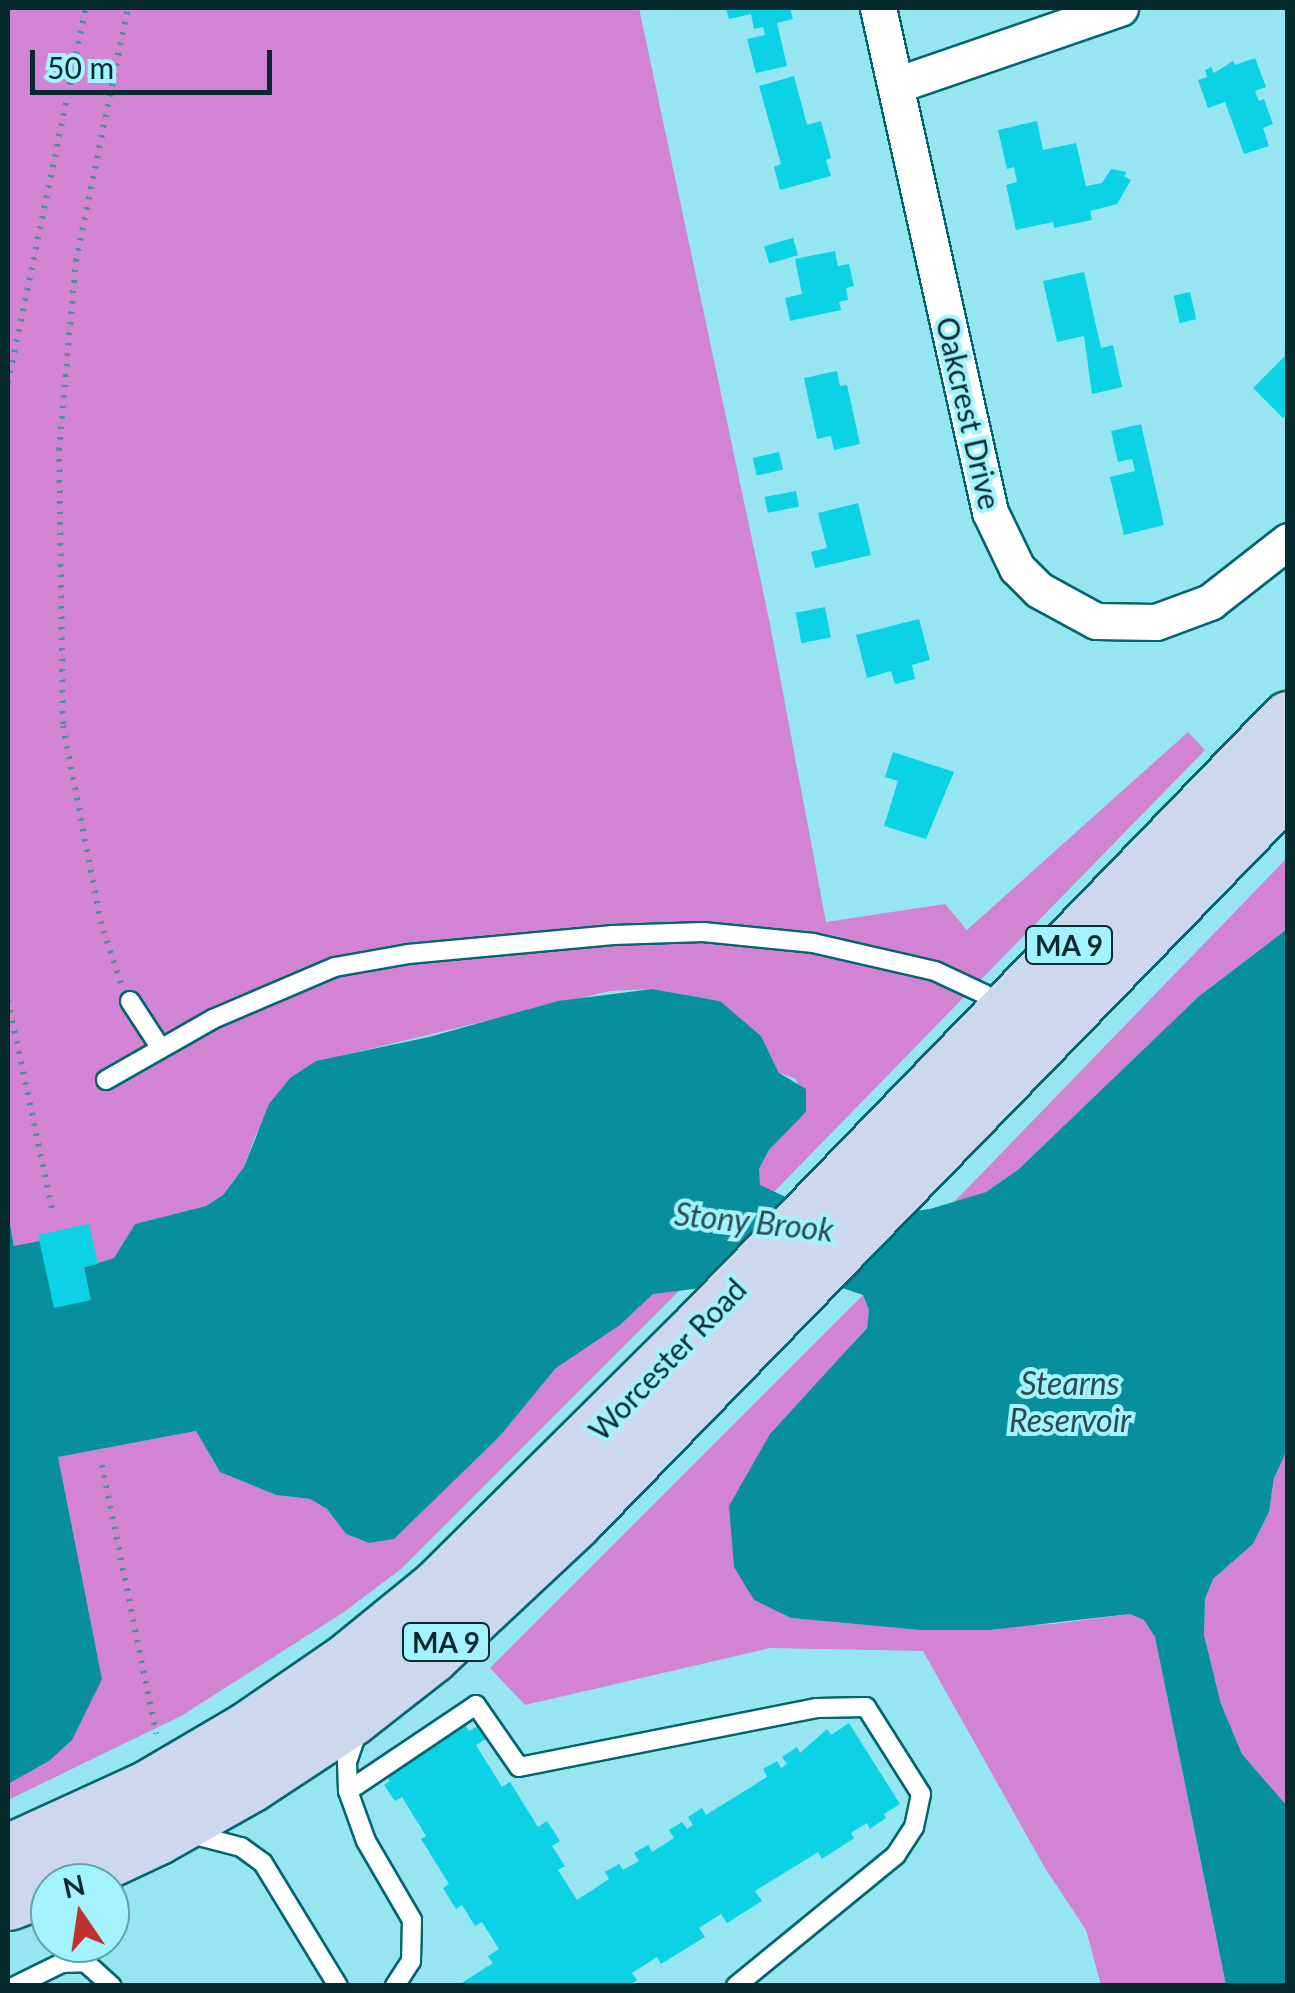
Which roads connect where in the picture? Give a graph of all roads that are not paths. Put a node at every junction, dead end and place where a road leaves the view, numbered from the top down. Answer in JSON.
{"nodes":[{"id":1,"x":878,"y":8,"type":"edge"},
{"id":2,"x":1120,"y":8,"type":"edge"},
{"id":3,"x":896,"y":85,"type":"junction"},
{"id":4,"x":1288,"y":541,"type":"edge"},
{"id":5,"x":1288,"y":719,"type":"edge"},
{"id":6,"x":1288,"y":786,"type":"edge"},
{"id":7,"x":130,"y":1001,"type":"road end"},
{"id":8,"x":1005,"y":1011,"type":"junction"},
{"id":9,"x":160,"y":1047,"type":"junction"},
{"id":10,"x":106,"y":1080,"type":"dead end"},
{"id":11,"x":388,"y":1690,"type":"junction"},
{"id":12,"x":348,"y":1791,"type":"junction"},
{"id":13,"x":156,"y":1837,"type":"junction"},
{"id":14,"x":8,"y":1852,"type":"edge"},
{"id":15,"x":101,"y":1863,"type":"edge"},
{"id":16,"x":15,"y":1986,"type":"edge"},
{"id":17,"x":112,"y":1986,"type":"edge"},
{"id":18,"x":338,"y":1986,"type":"edge"},
{"id":19,"x":395,"y":1986,"type":"edge"},
{"id":20,"x":736,"y":1986,"type":"edge"}],
"edges":[{"from":1,"to":3,"type":"street","name":"Oakcrest Drive"},
{"from":2,"to":3,"type":"street"},
{"from":3,"to":4,"type":"street","name":"Oakcrest Drive"},
{"from":5,"to":8,"type":"highway","name":"Worcester Road","number":"MA 9"},
{"from":6,"to":11,"type":"highway","name":"Worcester Road","number":"MA 9"},
{"from":7,"to":9,"type":"lane"},
{"from":8,"to":9,"type":"lane"},
{"from":8,"to":14,"type":"highway","name":"Worcester Road","number":"MA 9"},
{"from":9,"to":10,"type":"lane"},
{"from":11,"to":12,"type":"lane"},
{"from":11,"to":13,"type":"highway","name":"Worcester Road","number":"MA 9"},
{"from":12,"to":19,"type":"lane"},
{"from":12,"to":20,"type":"lane"},
{"from":13,"to":15,"type":"highway","name":"Worcester Road","number":"MA 9"},
{"from":13,"to":18,"type":"lane"},
{"from":16,"to":17,"type":"lane"}]}
